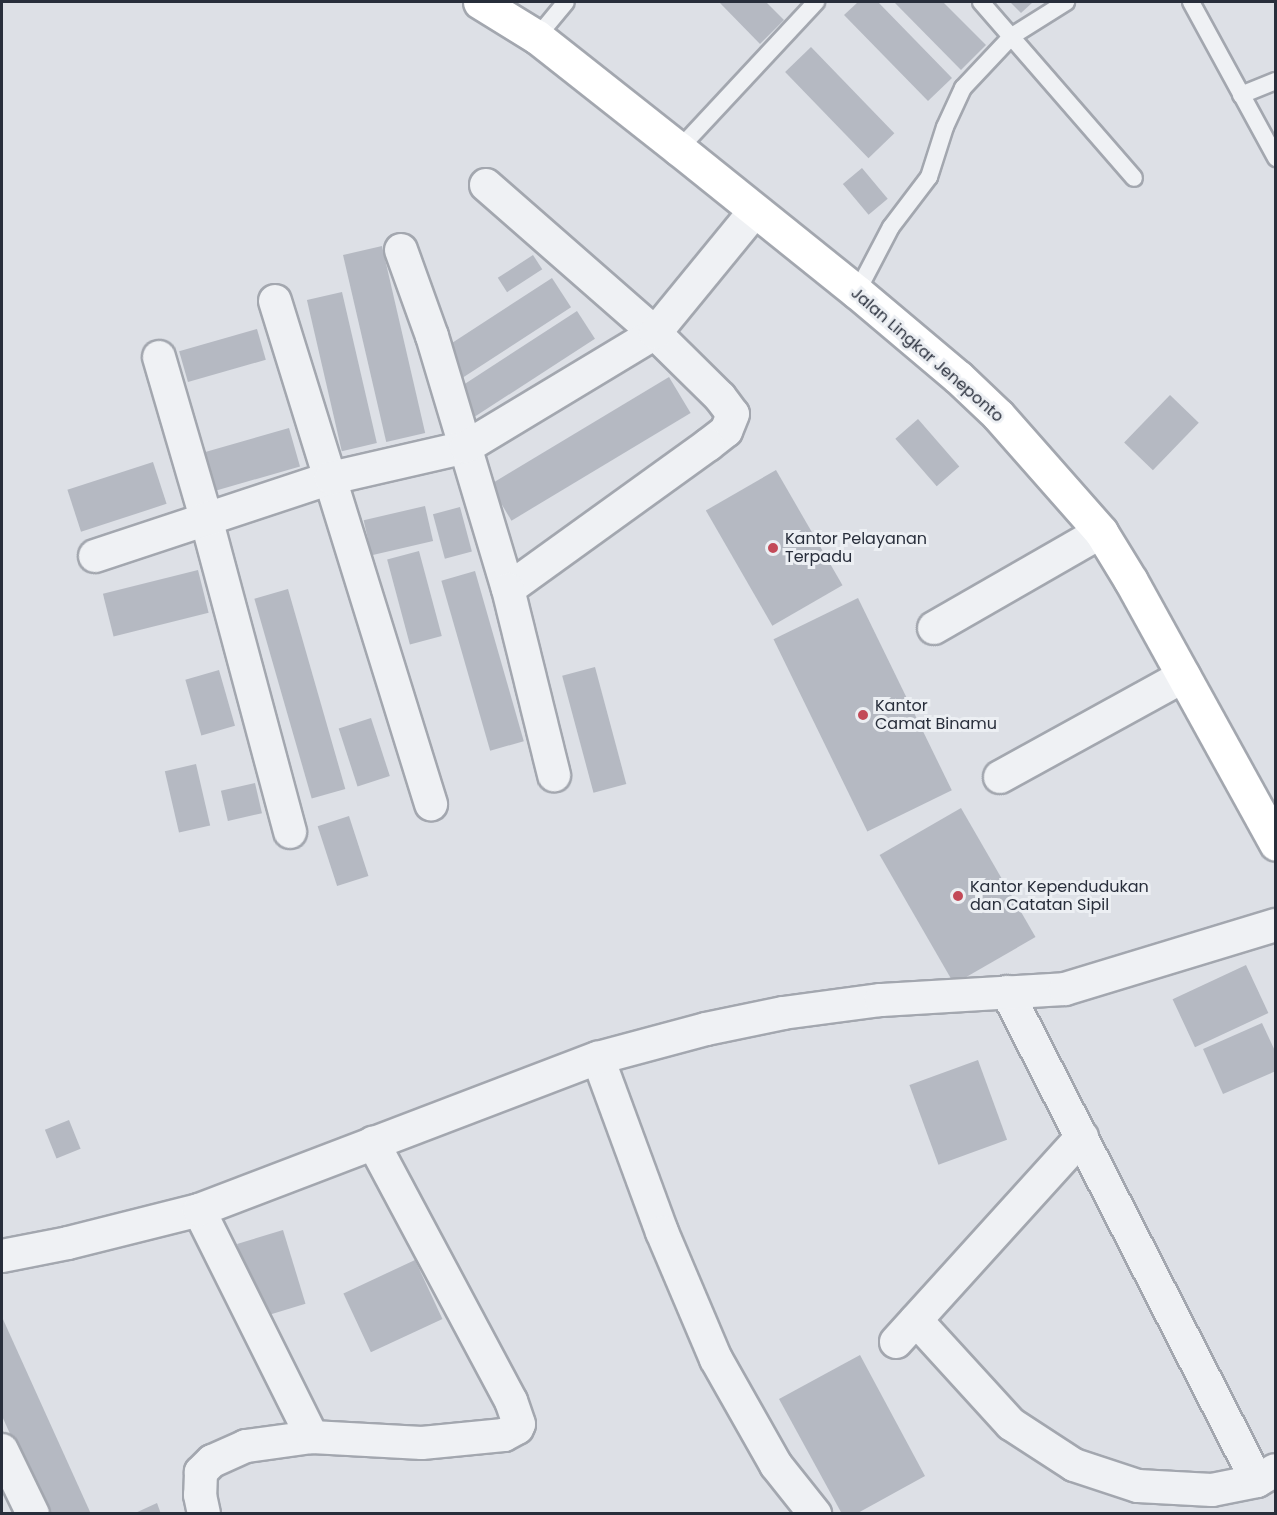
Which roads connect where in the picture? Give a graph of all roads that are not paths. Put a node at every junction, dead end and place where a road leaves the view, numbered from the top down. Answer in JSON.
{"nodes":[{"id":1,"x":480,"y":2,"type":"edge"},
{"id":2,"x":566,"y":2,"type":"edge"},
{"id":3,"x":816,"y":2,"type":"edge"},
{"id":4,"x":981,"y":2,"type":"edge"},
{"id":5,"x":1066,"y":2,"type":"edge"},
{"id":6,"x":1191,"y":2,"type":"edge"},
{"id":7,"x":1012,"y":36,"type":"junction"},
{"id":8,"x":537,"y":38,"type":"junction"},
{"id":9,"x":1275,"y":81,"type":"edge"},
{"id":10,"x":1241,"y":95,"type":"junction"},
{"id":11,"x":679,"y":149,"type":"junction"},
{"id":12,"x":1275,"y":158,"type":"edge"},
{"id":13,"x":1134,"y":178,"type":"dead end"},
{"id":14,"x":486,"y":185,"type":"dead end"},
{"id":15,"x":755,"y":211,"type":"junction"},
{"id":16,"x":401,"y":250,"type":"dead end"},
{"id":17,"x":857,"y":292,"type":"junction"},
{"id":18,"x":275,"y":301,"type":"dead end"},
{"id":19,"x":655,"y":333,"type":"junction"},
{"id":20,"x":159,"y":357,"type":"dead end"},
{"id":21,"x":466,"y":447,"type":"junction"},
{"id":22,"x":331,"y":478,"type":"junction"},
{"id":23,"x":206,"y":518,"type":"junction"},
{"id":24,"x":1101,"y":532,"type":"junction"},
{"id":25,"x":96,"y":556,"type":"dead end"},
{"id":26,"x":508,"y":590,"type":"junction"},
{"id":27,"x":934,"y":628,"type":"dead end"},
{"id":28,"x":1184,"y":676,"type":"junction"},
{"id":29,"x":554,"y":775,"type":"dead end"},
{"id":30,"x":1000,"y":777,"type":"dead end"},
{"id":31,"x":431,"y":804,"type":"dead end"},
{"id":32,"x":290,"y":831,"type":"dead end"},
{"id":33,"x":1275,"y":844,"type":"edge"},
{"id":34,"x":1275,"y":925,"type":"edge"},
{"id":35,"x":1007,"y":992,"type":"junction"},
{"id":36,"x":598,"y":1058,"type":"junction"},
{"id":37,"x":1082,"y":1137,"type":"junction"},
{"id":38,"x":373,"y":1143,"type":"junction"},
{"id":39,"x":199,"y":1210,"type":"junction"},
{"id":40,"x":2,"y":1256,"type":"edge"},
{"id":41,"x":312,"y":1437,"type":"junction"},
{"id":42,"x":2,"y":1450,"type":"edge"},
{"id":43,"x":1266,"y":1476,"type":"edge"},
{"id":44,"x":33,"y":1514,"type":"edge"},
{"id":45,"x":204,"y":1514,"type":"edge"},
{"id":46,"x":815,"y":1514,"type":"edge"}],
"edges":[{"from":1,"to":8,"type":"main road","name":"Jalan Lingkar Jeneponto"},
{"from":2,"to":8,"type":"lane"},
{"from":3,"to":11,"type":"lane"},
{"from":4,"to":7,"type":"lane"},
{"from":5,"to":7,"type":"lane"},
{"from":6,"to":10,"type":"lane"},
{"from":7,"to":13,"type":"lane"},
{"from":7,"to":17,"type":"lane"},
{"from":8,"to":11,"type":"main road","name":"Jalan Lingkar Jeneponto"},
{"from":9,"to":10,"type":"lane"},
{"from":10,"to":12,"type":"lane"},
{"from":11,"to":15,"type":"main road","name":"Jalan Lingkar Jeneponto"},
{"from":14,"to":19,"type":"street"},
{"from":15,"to":17,"type":"main road","name":"Jalan Lingkar Jeneponto"},
{"from":15,"to":19,"type":"street"},
{"from":16,"to":21,"type":"street"},
{"from":17,"to":24,"type":"main road","name":"Jalan Lingkar Jeneponto"},
{"from":18,"to":22,"type":"street"},
{"from":19,"to":21,"type":"street"},
{"from":19,"to":26,"type":"street"},
{"from":20,"to":23,"type":"street"},
{"from":21,"to":22,"type":"street"},
{"from":21,"to":26,"type":"street"},
{"from":22,"to":23,"type":"street"},
{"from":22,"to":31,"type":"street"},
{"from":23,"to":25,"type":"street"},
{"from":23,"to":32,"type":"street"},
{"from":24,"to":27,"type":"street"},
{"from":24,"to":28,"type":"main road","name":"Jalan Lingkar Jeneponto"},
{"from":26,"to":29,"type":"street"},
{"from":28,"to":30,"type":"street"},
{"from":28,"to":33,"type":"main road","name":"Jalan Lingkar Jeneponto"},
{"from":34,"to":35,"type":"street"},
{"from":35,"to":36,"type":"street"},
{"from":35,"to":37,"type":"street"},
{"from":36,"to":38,"type":"street"},
{"from":36,"to":46,"type":"street"},
{"from":37,"to":43,"type":"street"},
{"from":37,"to":43,"type":"street"},
{"from":38,"to":39,"type":"street"},
{"from":38,"to":41,"type":"street"},
{"from":39,"to":40,"type":"street"},
{"from":39,"to":41,"type":"street"},
{"from":41,"to":45,"type":"street"},
{"from":42,"to":44,"type":"street"}]}
